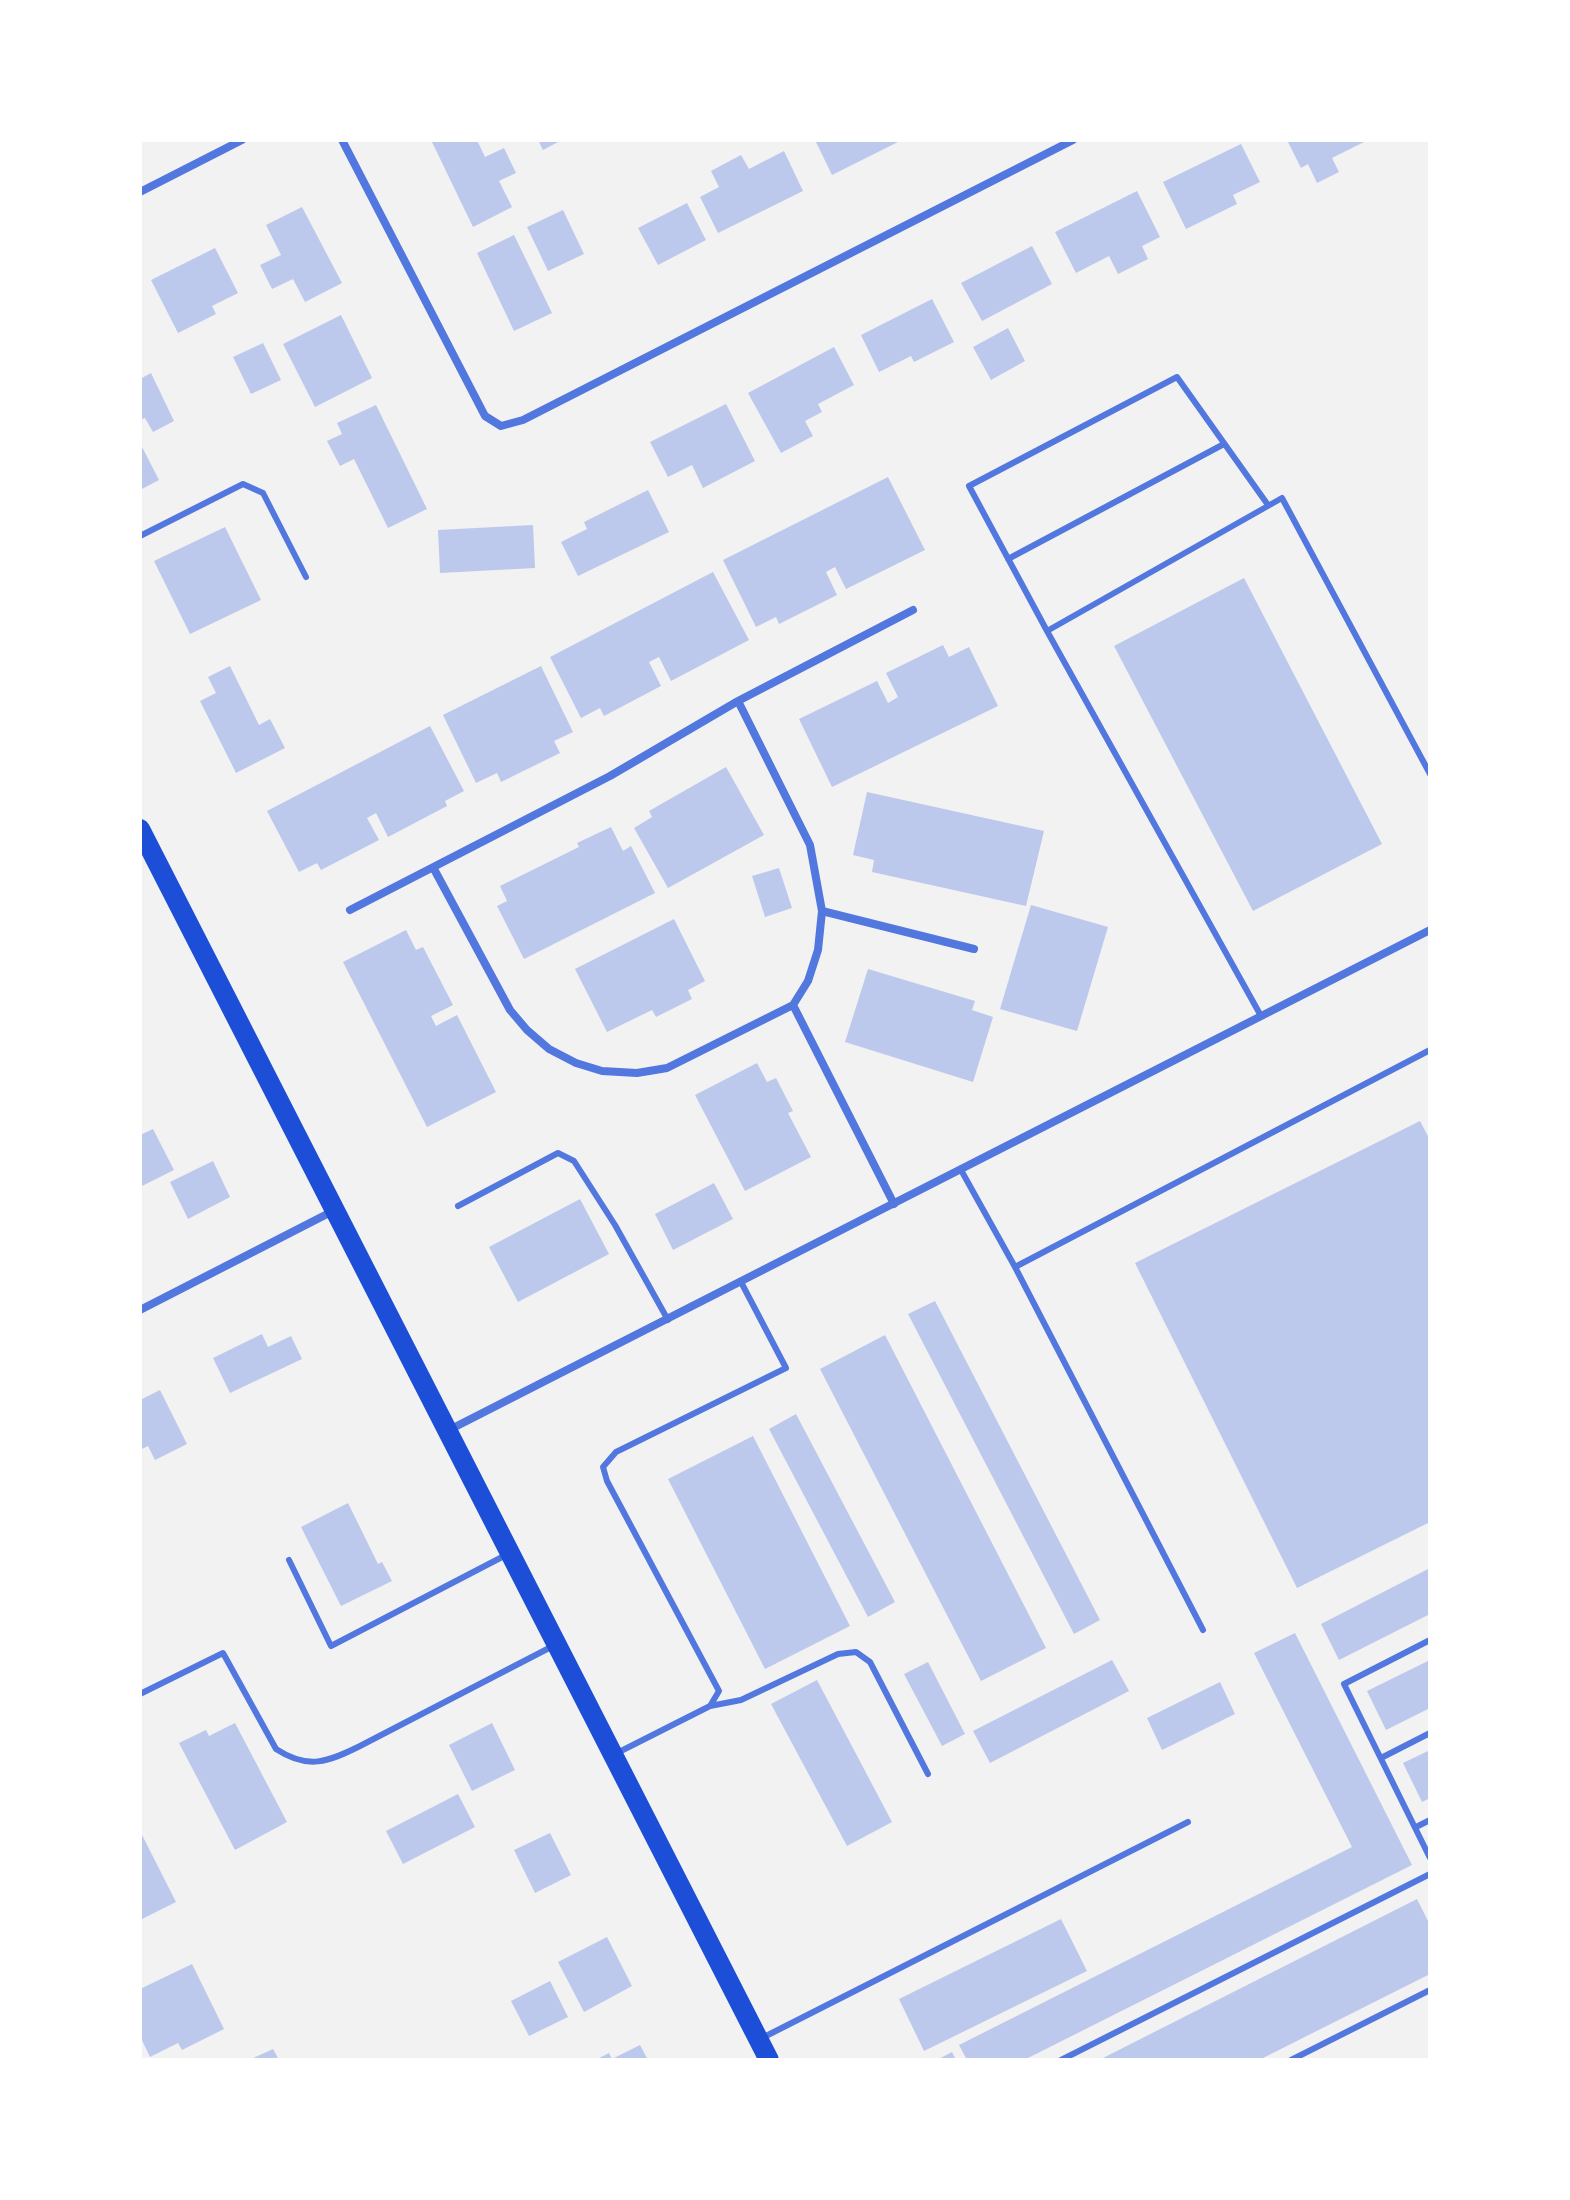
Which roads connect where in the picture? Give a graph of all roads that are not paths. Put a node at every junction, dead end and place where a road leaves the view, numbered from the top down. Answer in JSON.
{"nodes":[{"id":1,"x":242,"y":140,"type":"edge"},
{"id":2,"x":342,"y":140,"type":"edge"},
{"id":3,"x":1073,"y":140,"type":"edge"},
{"id":4,"x":140,"y":192,"type":"edge"},
{"id":5,"x":1224,"y":444,"type":"junction"},
{"id":6,"x":1268,"y":505,"type":"junction"},
{"id":7,"x":140,"y":536,"type":"edge"},
{"id":8,"x":1008,"y":559,"type":"junction"},
{"id":9,"x":306,"y":577,"type":"dead end"},
{"id":10,"x":913,"y":610,"type":"dead end"},
{"id":11,"x":1047,"y":631,"type":"junction"},
{"id":12,"x":738,"y":701,"type":"junction"},
{"id":13,"x":1430,"y":774,"type":"edge"},
{"id":14,"x":140,"y":829,"type":"edge"},
{"id":15,"x":434,"y":869,"type":"junction"},
{"id":16,"x":350,"y":910,"type":"dead end"},
{"id":17,"x":822,"y":911,"type":"junction"},
{"id":18,"x":1430,"y":930,"type":"edge"},
{"id":19,"x":974,"y":949,"type":"dead end"},
{"id":20,"x":793,"y":1005,"type":"junction"},
{"id":21,"x":1261,"y":1016,"type":"junction"},
{"id":22,"x":1430,"y":1050,"type":"edge"},
{"id":23,"x":961,"y":1170,"type":"junction"},
{"id":24,"x":894,"y":1204,"type":"junction"},
{"id":25,"x":458,"y":1206,"type":"dead end"},
{"id":26,"x":335,"y":1209,"type":"junction"},
{"id":27,"x":1015,"y":1267,"type":"junction"},
{"id":28,"x":741,"y":1282,"type":"junction"},
{"id":29,"x":140,"y":1310,"type":"edge"},
{"id":30,"x":668,"y":1320,"type":"junction"},
{"id":31,"x":449,"y":1430,"type":"junction"},
{"id":32,"x":509,"y":1553,"type":"junction"},
{"id":33,"x":289,"y":1560,"type":"dead end"},
{"id":34,"x":1203,"y":1630,"type":"dead end"},
{"id":35,"x":1430,"y":1640,"type":"edge"},
{"id":36,"x":557,"y":1644,"type":"junction"},
{"id":37,"x":140,"y":1694,"type":"edge"},
{"id":38,"x":710,"y":1706,"type":"junction"},
{"id":39,"x":1430,"y":1733,"type":"edge"},
{"id":40,"x":613,"y":1755,"type":"junction"},
{"id":41,"x":1381,"y":1758,"type":"junction"},
{"id":42,"x":928,"y":1774,"type":"dead end"},
{"id":43,"x":1430,"y":1820,"type":"edge"},
{"id":44,"x":1188,"y":1822,"type":"dead end"},
{"id":45,"x":1416,"y":1827,"type":"junction"},
{"id":46,"x":1430,"y":1858,"type":"edge"},
{"id":47,"x":1430,"y":1874,"type":"edge"},
{"id":48,"x":1430,"y":1990,"type":"edge"},
{"id":49,"x":759,"y":2040,"type":"junction"},
{"id":50,"x":769,"y":2060,"type":"edge"},
{"id":51,"x":1061,"y":2060,"type":"edge"},
{"id":52,"x":1291,"y":2060,"type":"edge"}],
"edges":[{"from":1,"to":4,"type":"street"},
{"from":2,"to":3,"type":"street"},
{"from":5,"to":6,"type":"lane"},
{"from":5,"to":8,"type":"lane"},
{"from":5,"to":8,"type":"lane"},
{"from":6,"to":11,"type":"lane"},
{"from":6,"to":13,"type":"lane"},
{"from":7,"to":9,"type":"lane"},
{"from":8,"to":11,"type":"lane"},
{"from":10,"to":12,"type":"street"},
{"from":11,"to":21,"type":"lane"},
{"from":12,"to":15,"type":"street"},
{"from":12,"to":17,"type":"street"},
{"from":14,"to":26,"type":"main road"},
{"from":15,"to":16,"type":"street"},
{"from":15,"to":20,"type":"street"},
{"from":17,"to":19,"type":"street"},
{"from":17,"to":20,"type":"street"},
{"from":18,"to":21,"type":"street"},
{"from":20,"to":24,"type":"street"},
{"from":21,"to":23,"type":"street"},
{"from":22,"to":27,"type":"lane"},
{"from":23,"to":24,"type":"street"},
{"from":23,"to":27,"type":"lane"},
{"from":24,"to":28,"type":"street"},
{"from":25,"to":30,"type":"lane"},
{"from":26,"to":29,"type":"street"},
{"from":26,"to":31,"type":"main road"},
{"from":27,"to":34,"type":"lane"},
{"from":28,"to":30,"type":"street"},
{"from":28,"to":38,"type":"lane"},
{"from":30,"to":31,"type":"street"},
{"from":31,"to":32,"type":"main road"},
{"from":32,"to":33,"type":"lane"},
{"from":32,"to":36,"type":"main road"},
{"from":35,"to":41,"type":"lane"},
{"from":36,"to":37,"type":"lane"},
{"from":36,"to":40,"type":"main road"},
{"from":38,"to":40,"type":"lane"},
{"from":38,"to":42,"type":"lane"},
{"from":39,"to":41,"type":"lane"},
{"from":40,"to":49,"type":"main road"},
{"from":41,"to":45,"type":"lane"},
{"from":43,"to":45,"type":"lane"},
{"from":44,"to":49,"type":"lane"},
{"from":45,"to":46,"type":"lane"},
{"from":47,"to":51,"type":"lane"},
{"from":48,"to":52,"type":"lane"},
{"from":49,"to":50,"type":"main road"}]}
